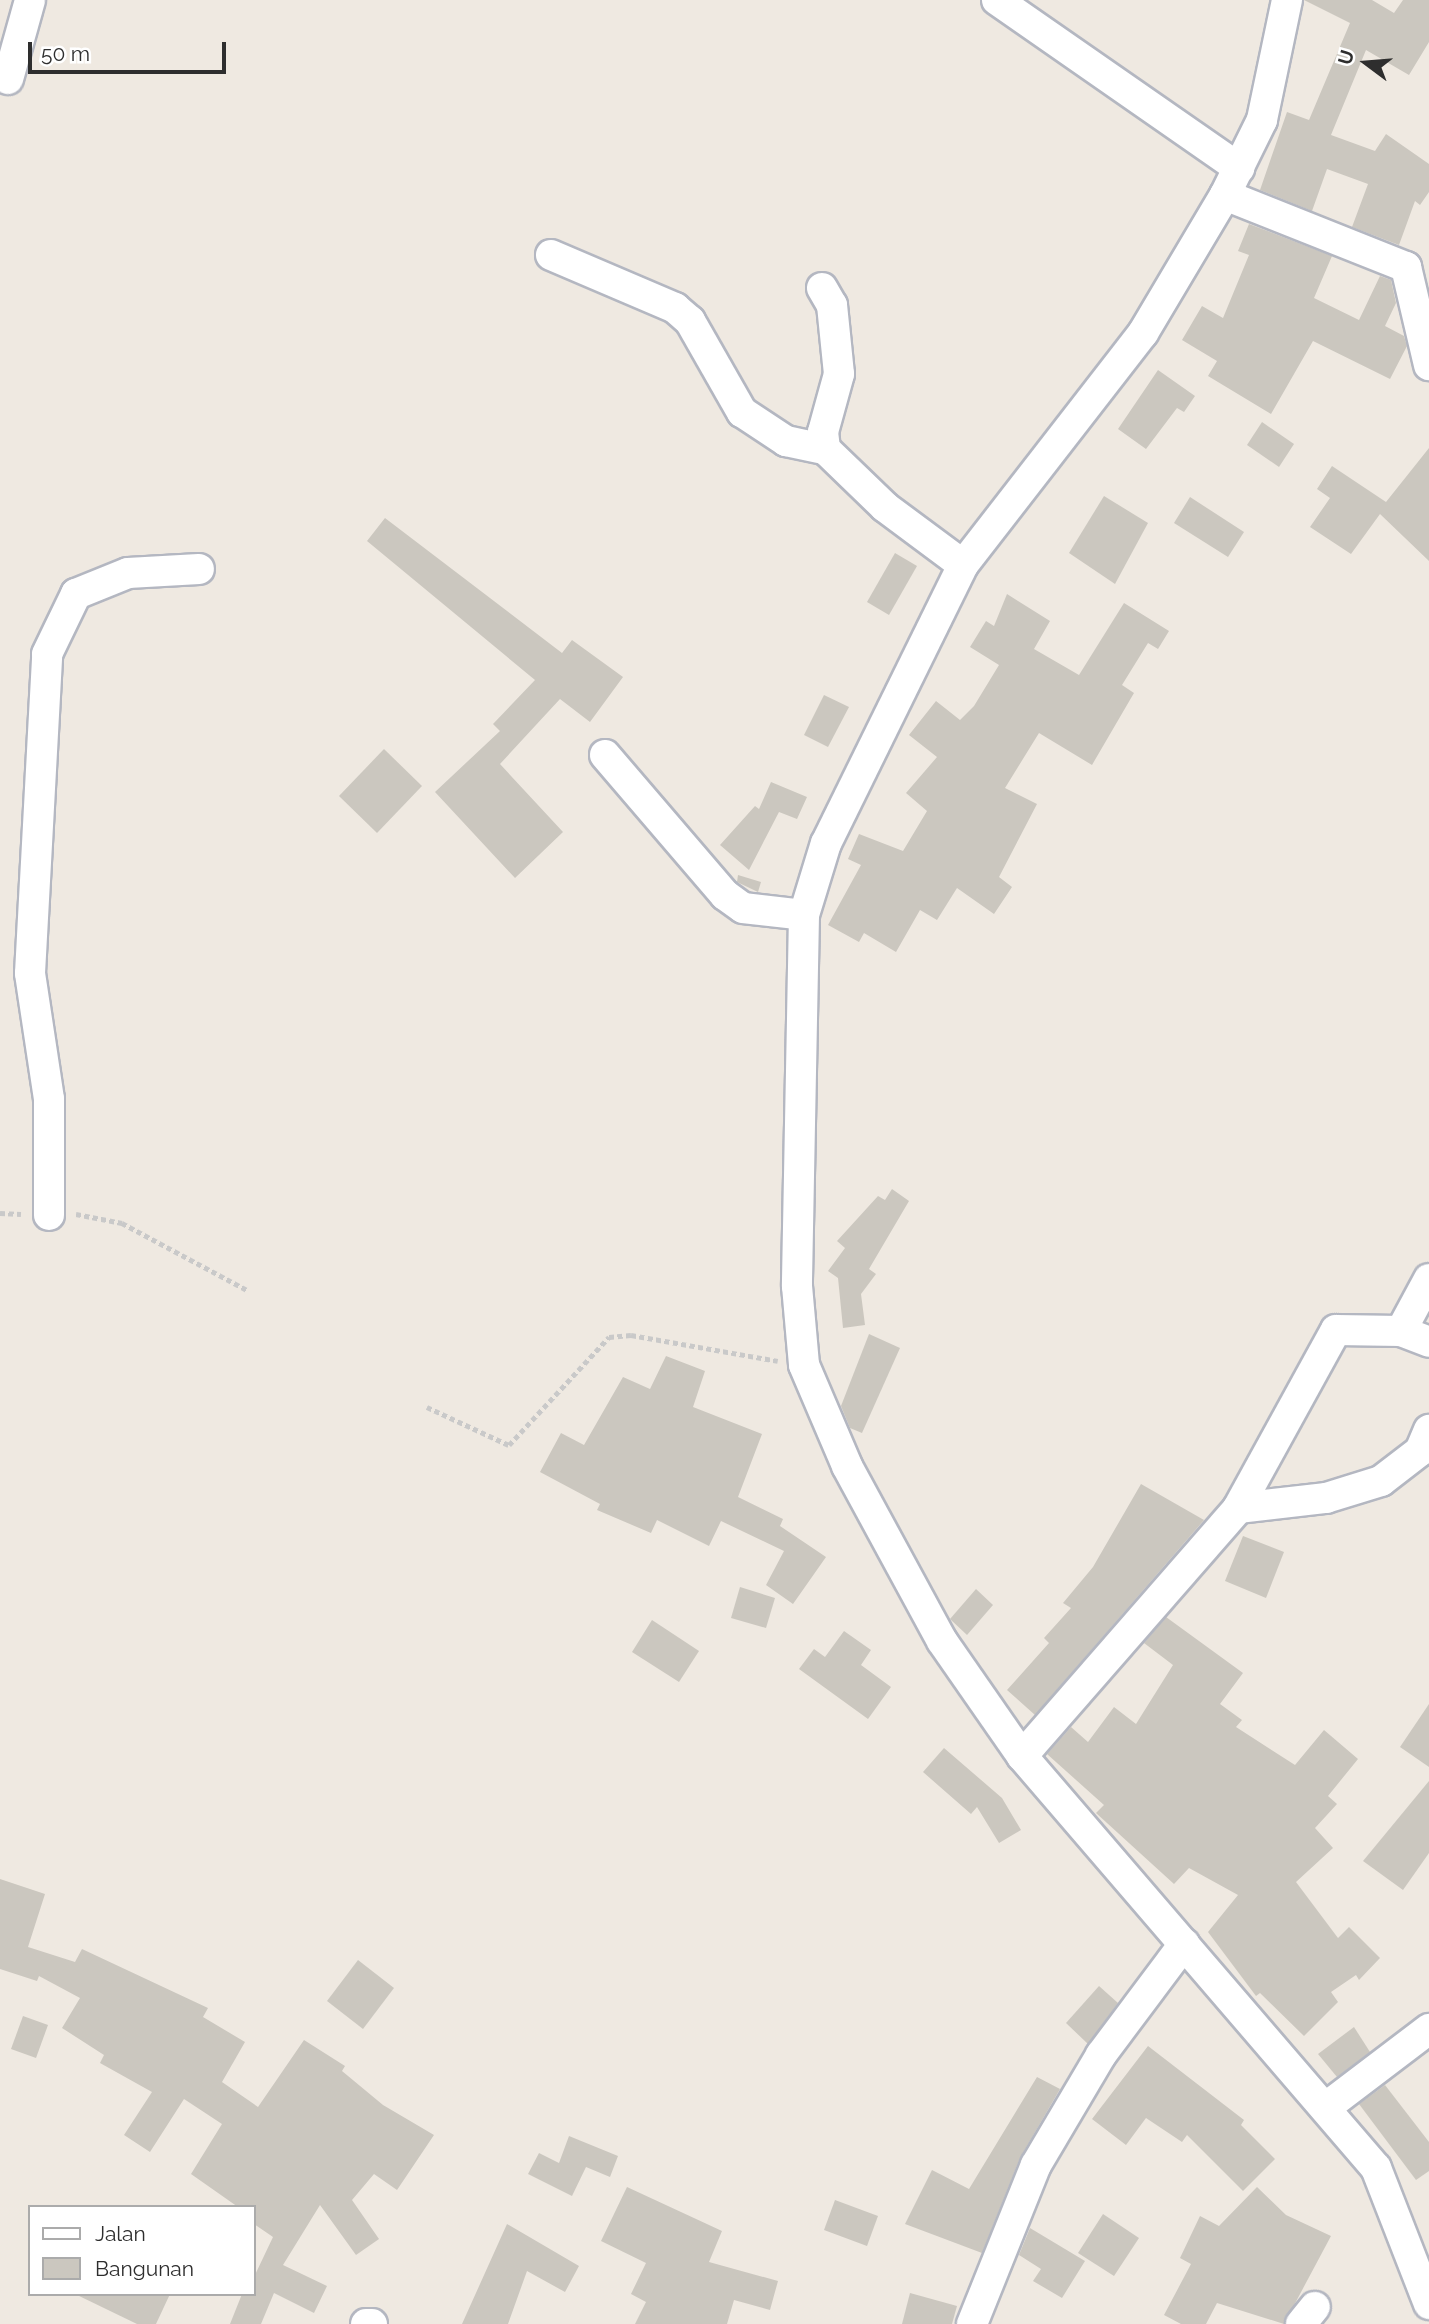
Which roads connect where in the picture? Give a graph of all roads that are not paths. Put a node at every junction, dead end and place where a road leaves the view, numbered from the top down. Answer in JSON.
{"nodes":[{"id":1,"x":30,"y":0,"type":"edge"},
{"id":2,"x":998,"y":0,"type":"edge"},
{"id":3,"x":1287,"y":0,"type":"edge"},
{"id":4,"x":8,"y":79,"type":"dead end"},
{"id":5,"x":1239,"y":168,"type":"junction"},
{"id":6,"x":1225,"y":195,"type":"junction"},
{"id":7,"x":551,"y":255,"type":"dead end"},
{"id":8,"x":822,"y":288,"type":"dead end"},
{"id":9,"x":1429,"y":365,"type":"edge"},
{"id":10,"x":825,"y":449,"type":"junction"},
{"id":11,"x":951,"y":557,"type":"junction"},
{"id":12,"x":199,"y":569,"type":"dead end"},
{"id":13,"x":605,"y":755,"type":"dead end"},
{"id":14,"x":791,"y":915,"type":"junction"},
{"id":15,"x":49,"y":1214,"type":"road end"},
{"id":16,"x":1429,"y":1279,"type":"edge"},
{"id":17,"x":1401,"y":1331,"type":"junction"},
{"id":18,"x":1429,"y":1342,"type":"edge"},
{"id":19,"x":1429,"y":1430,"type":"edge"},
{"id":20,"x":1238,"y":1508,"type":"junction"},
{"id":21,"x":1022,"y":1756,"type":"junction"},
{"id":22,"x":1184,"y":1944,"type":"junction"},
{"id":23,"x":1429,"y":2029,"type":"edge"},
{"id":24,"x":1325,"y":2108,"type":"junction"},
{"id":25,"x":1429,"y":2304,"type":"edge"},
{"id":26,"x":366,"y":2324,"type":"edge"},
{"id":27,"x":372,"y":2324,"type":"edge"},
{"id":28,"x":972,"y":2324,"type":"edge"}],
"edges":[{"from":1,"to":4,"type":"street"},
{"from":2,"to":5,"type":"street"},
{"from":3,"to":5,"type":"street"},
{"from":5,"to":6,"type":"street"},
{"from":6,"to":9,"type":"street"},
{"from":6,"to":11,"type":"street"},
{"from":7,"to":10,"type":"street"},
{"from":8,"to":10,"type":"street"},
{"from":10,"to":11,"type":"street"},
{"from":11,"to":14,"type":"street"},
{"from":12,"to":15,"type":"street"},
{"from":13,"to":14,"type":"street"},
{"from":14,"to":21,"type":"street"},
{"from":16,"to":17,"type":"street"},
{"from":17,"to":18,"type":"street"},
{"from":17,"to":20,"type":"street"},
{"from":19,"to":20,"type":"street"},
{"from":20,"to":21,"type":"street"},
{"from":21,"to":22,"type":"street"},
{"from":22,"to":24,"type":"street"},
{"from":22,"to":28,"type":"street"},
{"from":23,"to":24,"type":"street"},
{"from":24,"to":25,"type":"street"},
{"from":26,"to":27,"type":"street"}]}
